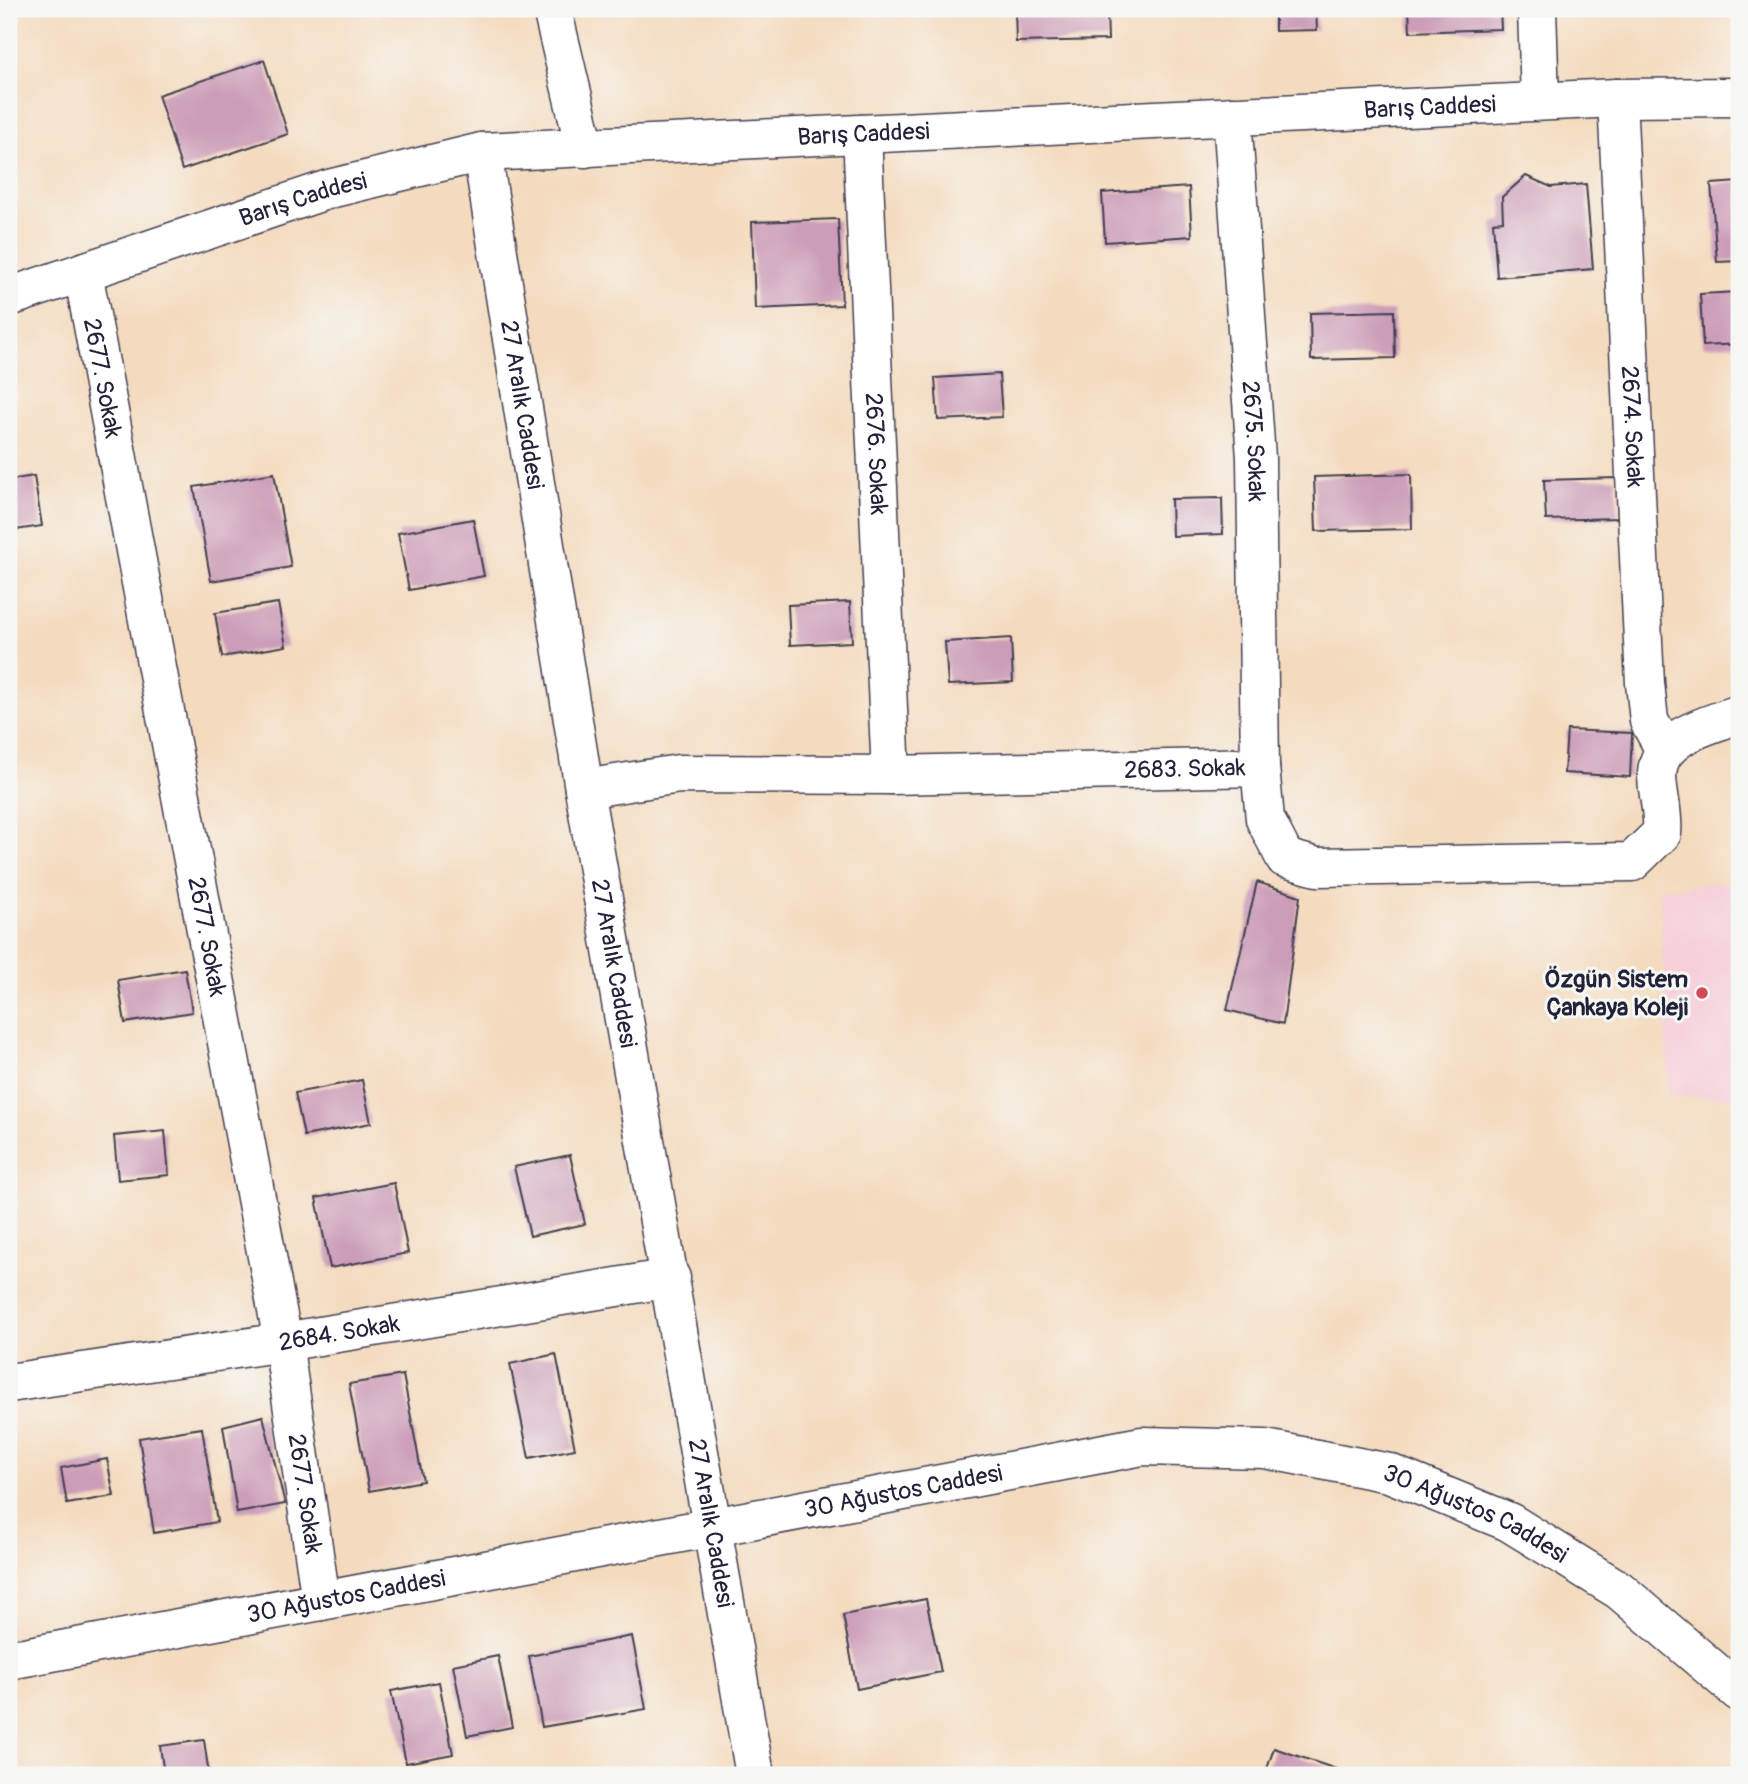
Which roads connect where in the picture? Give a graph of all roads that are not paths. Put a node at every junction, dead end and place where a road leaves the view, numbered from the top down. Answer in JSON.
{"nodes":[{"id":1,"x":552,"y":9,"type":"edge"},
{"id":2,"x":1537,"y":9,"type":"edge"},
{"id":3,"x":1617,"y":97,"type":"junction"},
{"id":4,"x":1739,"y":97,"type":"edge"},
{"id":5,"x":1540,"y":101,"type":"junction"},
{"id":6,"x":1232,"y":116,"type":"junction"},
{"id":7,"x":862,"y":134,"type":"junction"},
{"id":8,"x":585,"y":148,"type":"junction"},
{"id":9,"x":482,"y":152,"type":"junction"},
{"id":10,"x":83,"y":272,"type":"junction"},
{"id":11,"x":9,"y":298,"type":"edge"},
{"id":12,"x":1739,"y":714,"type":"edge"},
{"id":13,"x":1665,"y":750,"type":"junction"},
{"id":14,"x":1261,"y":768,"type":"junction"},
{"id":15,"x":891,"y":775,"type":"junction"},
{"id":16,"x":584,"y":789,"type":"junction"},
{"id":17,"x":671,"y":1279,"type":"junction"},
{"id":18,"x":283,"y":1342,"type":"junction"},
{"id":19,"x":9,"y":1383,"type":"edge"},
{"id":20,"x":713,"y":1528,"type":"junction"},
{"id":21,"x":321,"y":1601,"type":"junction"},
{"id":22,"x":9,"y":1660,"type":"edge"},
{"id":23,"x":1739,"y":1692,"type":"edge"},
{"id":24,"x":755,"y":1775,"type":"edge"}],
"edges":[{"from":1,"to":8,"type":"street"},
{"from":2,"to":5,"type":"street"},
{"from":3,"to":4,"type":"street","name":"Barış Caddesi"},
{"from":3,"to":5,"type":"street","name":"Barış Caddesi"},
{"from":3,"to":13,"type":"street","name":"2674. Sokak"},
{"from":5,"to":6,"type":"street","name":"Barış Caddesi"},
{"from":6,"to":7,"type":"street","name":"Barış Caddesi"},
{"from":6,"to":14,"type":"street","name":"2675. Sokak"},
{"from":7,"to":8,"type":"street","name":"Barış Caddesi"},
{"from":7,"to":15,"type":"street","name":"2676. Sokak"},
{"from":8,"to":9,"type":"street","name":"Barış Caddesi"},
{"from":9,"to":10,"type":"street","name":"Barış Caddesi"},
{"from":9,"to":16,"type":"street","name":"27 Aralık Caddesi"},
{"from":10,"to":11,"type":"street","name":"Barış Caddesi"},
{"from":10,"to":18,"type":"street","name":"2677. Sokak"},
{"from":12,"to":13,"type":"street"},
{"from":13,"to":14,"type":"street","name":"2683. Sokak"},
{"from":14,"to":15,"type":"street","name":"2683. Sokak"},
{"from":15,"to":16,"type":"street","name":"2683. Sokak"},
{"from":16,"to":17,"type":"street","name":"27 Aralık Caddesi"},
{"from":17,"to":18,"type":"street","name":"2684. Sokak"},
{"from":17,"to":20,"type":"street","name":"27 Aralık Caddesi"},
{"from":18,"to":19,"type":"street","name":"2684. Sokak"},
{"from":18,"to":21,"type":"street","name":"2677. Sokak"},
{"from":20,"to":21,"type":"street","name":"30 Ağustos Caddesi"},
{"from":20,"to":23,"type":"street","name":"30 Ağustos Caddesi"},
{"from":20,"to":24,"type":"street","name":"27 Aralık Caddesi"},
{"from":21,"to":22,"type":"street","name":"30 Ağustos Caddesi"}]}
